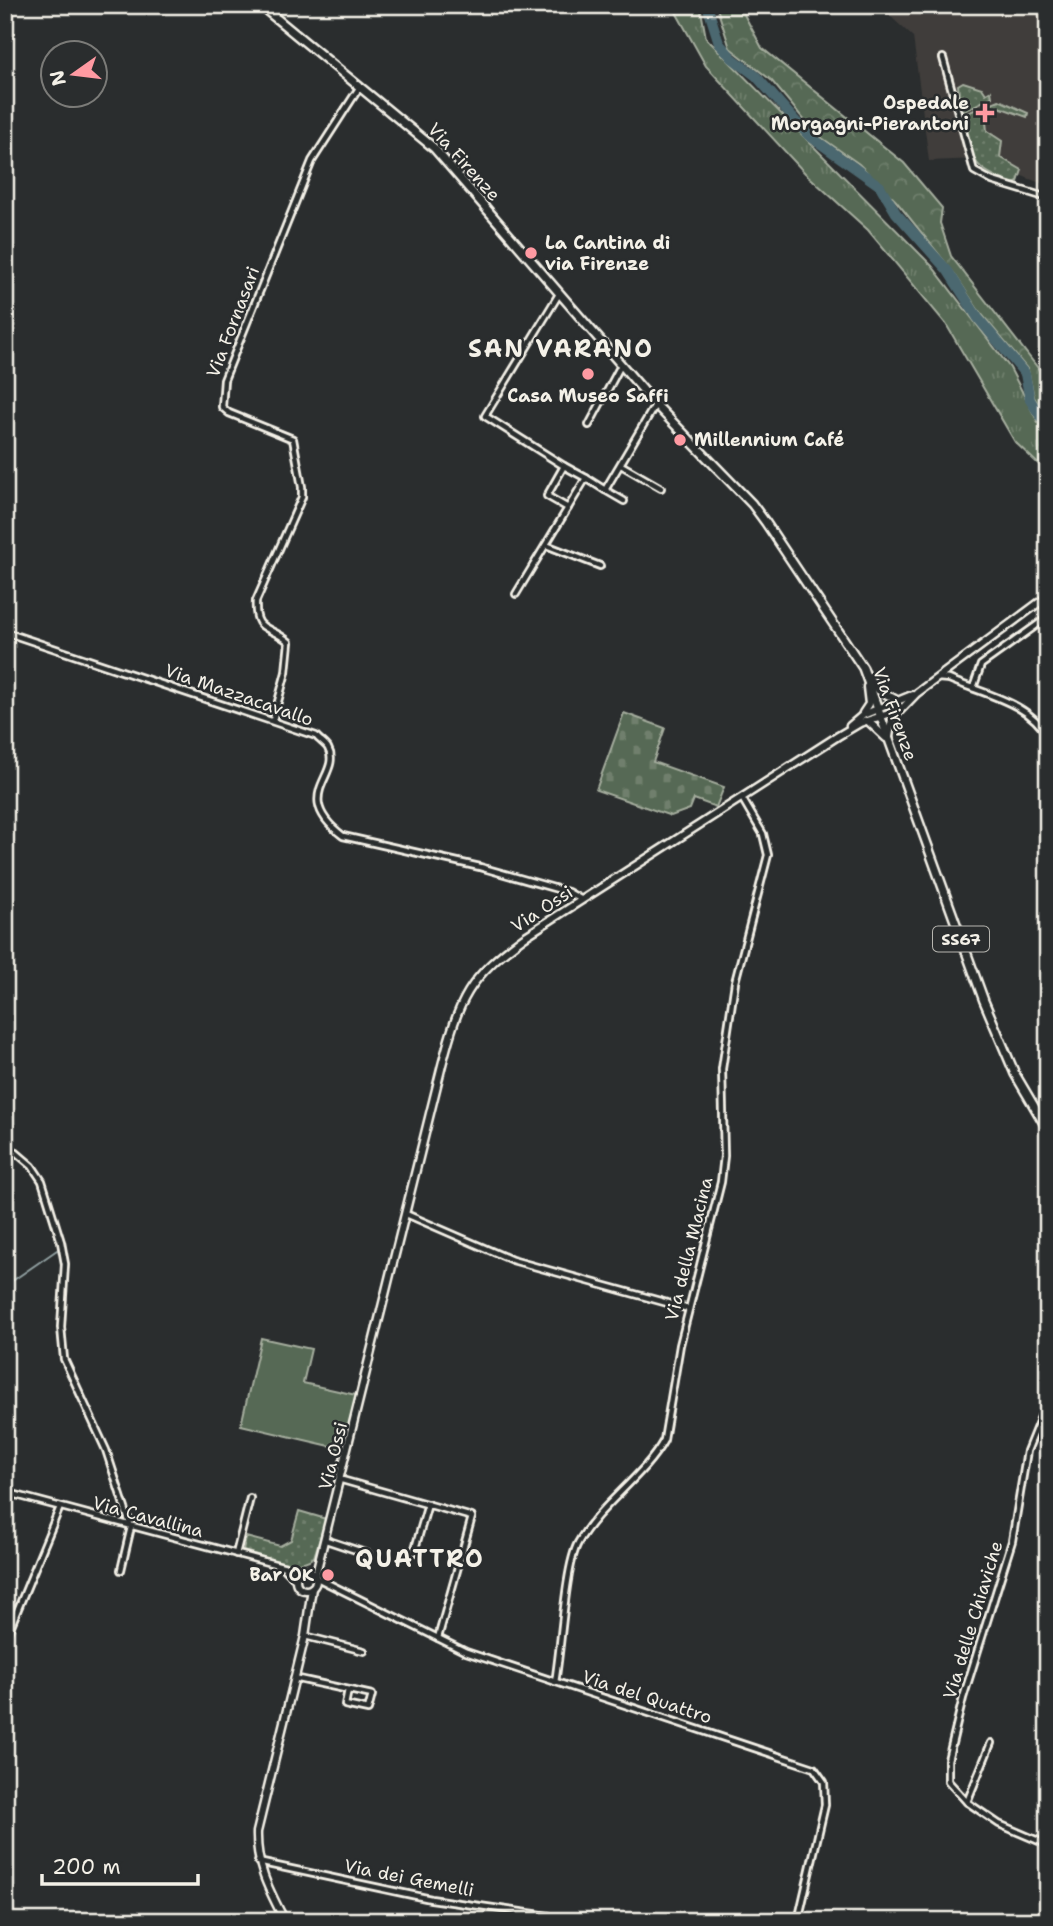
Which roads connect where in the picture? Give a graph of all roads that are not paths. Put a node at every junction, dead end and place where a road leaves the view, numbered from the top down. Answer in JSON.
{"nodes":[{"id":1,"x":260,"y":5,"type":"edge"},
{"id":2,"x":943,"y":58,"type":"dead end"},
{"id":3,"x":359,"y":88,"type":"junction"},
{"id":4,"x":1048,"y":198,"type":"edge"},
{"id":5,"x":559,"y":294,"type":"junction"},
{"id":6,"x":621,"y":365,"type":"junction"},
{"id":7,"x":656,"y":405,"type":"junction"},
{"id":8,"x":589,"y":425,"type":"dead end"},
{"id":9,"x":621,"y":465,"type":"junction"},
{"id":10,"x":564,"y":466,"type":"junction"},
{"id":11,"x":586,"y":478,"type":"junction"},
{"id":12,"x":661,"y":488,"type":"dead end"},
{"id":13,"x":605,"y":490,"type":"junction"},
{"id":14,"x":624,"y":501,"type":"dead end"},
{"id":15,"x":568,"y":508,"type":"junction"},
{"id":16,"x":546,"y":545,"type":"junction"},
{"id":17,"x":600,"y":566,"type":"dead end"},
{"id":18,"x":516,"y":594,"type":"dead end"},
{"id":19,"x":1048,"y":596,"type":"edge"},
{"id":20,"x":1048,"y":617,"type":"edge"},
{"id":21,"x":5,"y":632,"type":"edge"},
{"id":22,"x":863,"y":668,"type":"junction"},
{"id":23,"x":938,"y":678,"type":"junction"},
{"id":24,"x":973,"y":688,"type":"junction"},
{"id":25,"x":917,"y":693,"type":"junction"},
{"id":26,"x":895,"y":699,"type":"junction"},
{"id":27,"x":878,"y":708,"type":"junction"},
{"id":28,"x":898,"y":710,"type":"junction"},
{"id":29,"x":863,"y":715,"type":"junction"},
{"id":30,"x":881,"y":717,"type":"junction"},
{"id":31,"x":273,"y":720,"type":"junction"},
{"id":32,"x":868,"y":721,"type":"junction"},
{"id":33,"x":838,"y":736,"type":"junction"},
{"id":34,"x":1048,"y":737,"type":"edge"},
{"id":35,"x":889,"y":742,"type":"junction"},
{"id":36,"x":742,"y":799,"type":"junction"},
{"id":37,"x":582,"y":900,"type":"junction"},
{"id":38,"x":1048,"y":1130,"type":"edge"},
{"id":39,"x":5,"y":1143,"type":"edge"},
{"id":40,"x":406,"y":1214,"type":"junction"},
{"id":41,"x":689,"y":1309,"type":"junction"},
{"id":42,"x":1048,"y":1399,"type":"edge"},
{"id":43,"x":342,"y":1480,"type":"junction"},
{"id":44,"x":5,"y":1492,"type":"edge"},
{"id":45,"x":250,"y":1497,"type":"dead end"},
{"id":46,"x":428,"y":1504,"type":"junction"},
{"id":47,"x":60,"y":1507,"type":"junction"},
{"id":48,"x":131,"y":1527,"type":"junction"},
{"id":49,"x":326,"y":1540,"type":"junction"},
{"id":50,"x":414,"y":1552,"type":"dead end"},
{"id":51,"x":236,"y":1554,"type":"junction"},
{"id":52,"x":368,"y":1554,"type":"dead end"},
{"id":53,"x":319,"y":1559,"type":"junction"},
{"id":54,"x":284,"y":1569,"type":"junction"},
{"id":55,"x":121,"y":1570,"type":"dead end"},
{"id":56,"x":304,"y":1571,"type":"junction"},
{"id":57,"x":296,"y":1580,"type":"junction"},
{"id":58,"x":314,"y":1582,"type":"junction"},
{"id":59,"x":300,"y":1588,"type":"junction"},
{"id":60,"x":310,"y":1608,"type":"junction"},
{"id":61,"x":305,"y":1636,"type":"junction"},
{"id":62,"x":438,"y":1638,"type":"junction"},
{"id":63,"x":5,"y":1640,"type":"edge"},
{"id":64,"x":364,"y":1651,"type":"dead end"},
{"id":65,"x":295,"y":1678,"type":"junction"},
{"id":66,"x":555,"y":1682,"type":"junction"},
{"id":67,"x":348,"y":1690,"type":"junction"},
{"id":68,"x":991,"y":1743,"type":"dead end"},
{"id":69,"x":967,"y":1802,"type":"junction"},
{"id":70,"x":1048,"y":1845,"type":"edge"},
{"id":71,"x":258,"y":1862,"type":"junction"},
{"id":72,"x":285,"y":1921,"type":"edge"},
{"id":73,"x":554,"y":1921,"type":"edge"},
{"id":74,"x":798,"y":1921,"type":"edge"}],
"edges":[{"from":1,"to":3,"type":"main road","name":"Via Firenze"},
{"from":2,"to":4,"type":"street"},
{"from":3,"to":5,"type":"main road","name":"Via Firenze"},
{"from":3,"to":31,"type":"street","name":"Via Fornasari"},
{"from":5,"to":6,"type":"main road","name":"Via Firenze"},
{"from":5,"to":10,"type":"street"},
{"from":6,"to":7,"type":"main road","name":"Via Firenze"},
{"from":6,"to":8,"type":"street"},
{"from":7,"to":9,"type":"street"},
{"from":7,"to":22,"type":"main road","name":"Via Firenze"},
{"from":9,"to":12,"type":"street"},
{"from":9,"to":13,"type":"street"},
{"from":10,"to":11,"type":"street"},
{"from":10,"to":15,"type":"street"},
{"from":11,"to":13,"type":"street"},
{"from":11,"to":15,"type":"street"},
{"from":13,"to":14,"type":"street"},
{"from":15,"to":16,"type":"street"},
{"from":16,"to":17,"type":"street"},
{"from":16,"to":18,"type":"street"},
{"from":19,"to":23,"type":"street"},
{"from":20,"to":24,"type":"street"},
{"from":21,"to":31,"type":"street","name":"Via Mazzacavallo"},
{"from":22,"to":26,"type":"street"},
{"from":22,"to":27,"type":"main road","name":"Via Firenze"},
{"from":22,"to":29,"type":"street"},
{"from":23,"to":24,"type":"street"},
{"from":23,"to":25,"type":"street"},
{"from":24,"to":34,"type":"street"},
{"from":25,"to":26,"type":"street","name":"Via Ossi"},
{"from":25,"to":28,"type":"street"},
{"from":26,"to":27,"type":"street","name":"Via Ossi"},
{"from":27,"to":29,"type":"street","name":"Via Ossi"},
{"from":27,"to":30,"type":"main road","name":"Via Firenze"},
{"from":28,"to":30,"type":"street","name":"Via Ossi"},
{"from":28,"to":35,"type":"street"},
{"from":29,"to":33,"type":"street","name":"Via Ossi"},
{"from":30,"to":32,"type":"street","name":"Via Ossi"},
{"from":30,"to":35,"type":"main road","name":"Via Firenze","number":"SS67"},
{"from":31,"to":37,"type":"street","name":"Via Mazzacavallo"},
{"from":32,"to":33,"type":"street","name":"Via Ossi"},
{"from":32,"to":35,"type":"street"},
{"from":33,"to":36,"type":"street","name":"Via Ossi"},
{"from":35,"to":38,"type":"main road","name":"Via Firenze","number":"SS67"},
{"from":36,"to":37,"type":"street","name":"Via Ossi"},
{"from":36,"to":41,"type":"street","name":"Via della Macina"},
{"from":37,"to":40,"type":"street","name":"Via Ossi"},
{"from":39,"to":48,"type":"street"},
{"from":40,"to":41,"type":"street"},
{"from":40,"to":43,"type":"street","name":"Via Ossi"},
{"from":41,"to":66,"type":"street","name":"Via della Macina"},
{"from":42,"to":69,"type":"street","name":"Via delle Chiaviche"},
{"from":43,"to":46,"type":"street"},
{"from":43,"to":49,"type":"street","name":"Via Ossi"},
{"from":44,"to":47,"type":"street","name":"Via Cavallina"},
{"from":45,"to":51,"type":"street"},
{"from":46,"to":50,"type":"street"},
{"from":46,"to":62,"type":"street"},
{"from":47,"to":48,"type":"street","name":"Via Cavallina"},
{"from":47,"to":63,"type":"street"},
{"from":48,"to":51,"type":"street","name":"Via Cavallina"},
{"from":48,"to":55,"type":"street"},
{"from":49,"to":52,"type":"street"},
{"from":49,"to":53,"type":"street","name":"Via Ossi"},
{"from":51,"to":54,"type":"street","name":"Via Cavallina"},
{"from":53,"to":56,"type":"street","name":"Via Ossi"},
{"from":53,"to":58,"type":"street","name":"Via Ossi"},
{"from":54,"to":56,"type":"street","name":"Via Cavallina"},
{"from":54,"to":57,"type":"street","name":"Via Cavallina"},
{"from":56,"to":57,"type":"street","name":"Via Ossi"},
{"from":56,"to":58,"type":"street"},
{"from":57,"to":59,"type":"street"},
{"from":58,"to":59,"type":"street"},
{"from":58,"to":60,"type":"street","name":"Via Ossi"},
{"from":58,"to":62,"type":"street","name":"Via del Quattro"},
{"from":59,"to":60,"type":"street"},
{"from":60,"to":61,"type":"street","name":"Via Ossi"},
{"from":61,"to":64,"type":"street"},
{"from":61,"to":65,"type":"street","name":"Via Ossi"},
{"from":62,"to":66,"type":"street","name":"Via del Quattro"},
{"from":65,"to":67,"type":"street"},
{"from":65,"to":71,"type":"street","name":"Via Ossi"},
{"from":66,"to":74,"type":"street","name":"Via del Quattro"},
{"from":67,"to":67,"type":"street"},
{"from":68,"to":69,"type":"street"},
{"from":69,"to":70,"type":"street","name":"Via delle Chiaviche"},
{"from":71,"to":72,"type":"street","name":"Via Ossi"},
{"from":71,"to":73,"type":"street","name":"Via dei Gemelli"}]}
